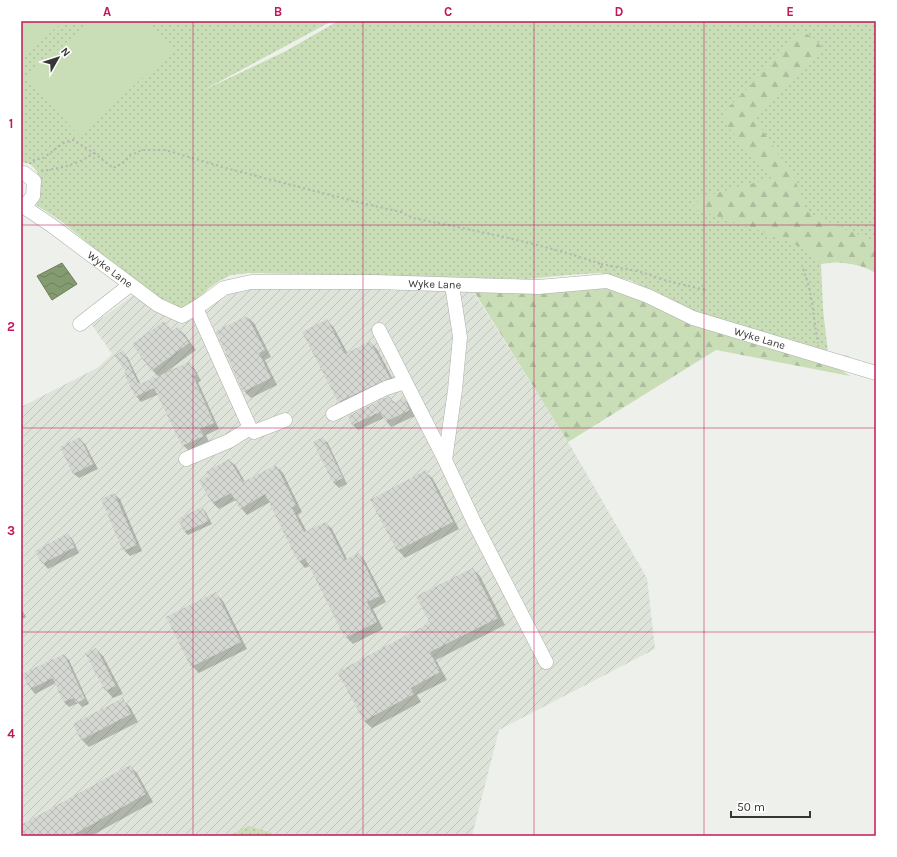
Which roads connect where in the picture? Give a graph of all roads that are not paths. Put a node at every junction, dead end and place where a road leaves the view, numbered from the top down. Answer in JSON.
{"nodes":[{"id":1,"x":25,"y":174,"type":"edge"},
{"id":2,"x":22,"y":206,"type":"edge"},
{"id":3,"x":452,"y":284,"type":"junction"},
{"id":4,"x":130,"y":285,"type":"junction"},
{"id":5,"x":196,"y":308,"type":"junction"},
{"id":6,"x":80,"y":324,"type":"dead end"},
{"id":7,"x":379,"y":330,"type":"dead end"},
{"id":8,"x":876,"y":373,"type":"edge"},
{"id":9,"x":405,"y":382,"type":"junction"},
{"id":10,"x":333,"y":414,"type":"dead end"},
{"id":11,"x":285,"y":420,"type":"dead end"},
{"id":12,"x":250,"y":428,"type":"junction"},
{"id":13,"x":186,"y":459,"type":"dead end"},
{"id":14,"x":445,"y":460,"type":"junction"},
{"id":15,"x":546,"y":662,"type":"dead end"}],
"edges":[{"from":1,"to":2,"type":"street"},
{"from":2,"to":4,"type":"street","name":"Wyke Lane"},
{"from":3,"to":5,"type":"street","name":"Wyke Lane"},
{"from":3,"to":8,"type":"street","name":"Wyke Lane"},
{"from":3,"to":14,"type":"street"},
{"from":4,"to":5,"type":"street","name":"Wyke Lane"},
{"from":4,"to":6,"type":"street"},
{"from":5,"to":12,"type":"street"},
{"from":7,"to":9,"type":"street"},
{"from":9,"to":10,"type":"street"},
{"from":9,"to":14,"type":"street"},
{"from":11,"to":12,"type":"street"},
{"from":12,"to":13,"type":"street"},
{"from":14,"to":15,"type":"street"}]}
